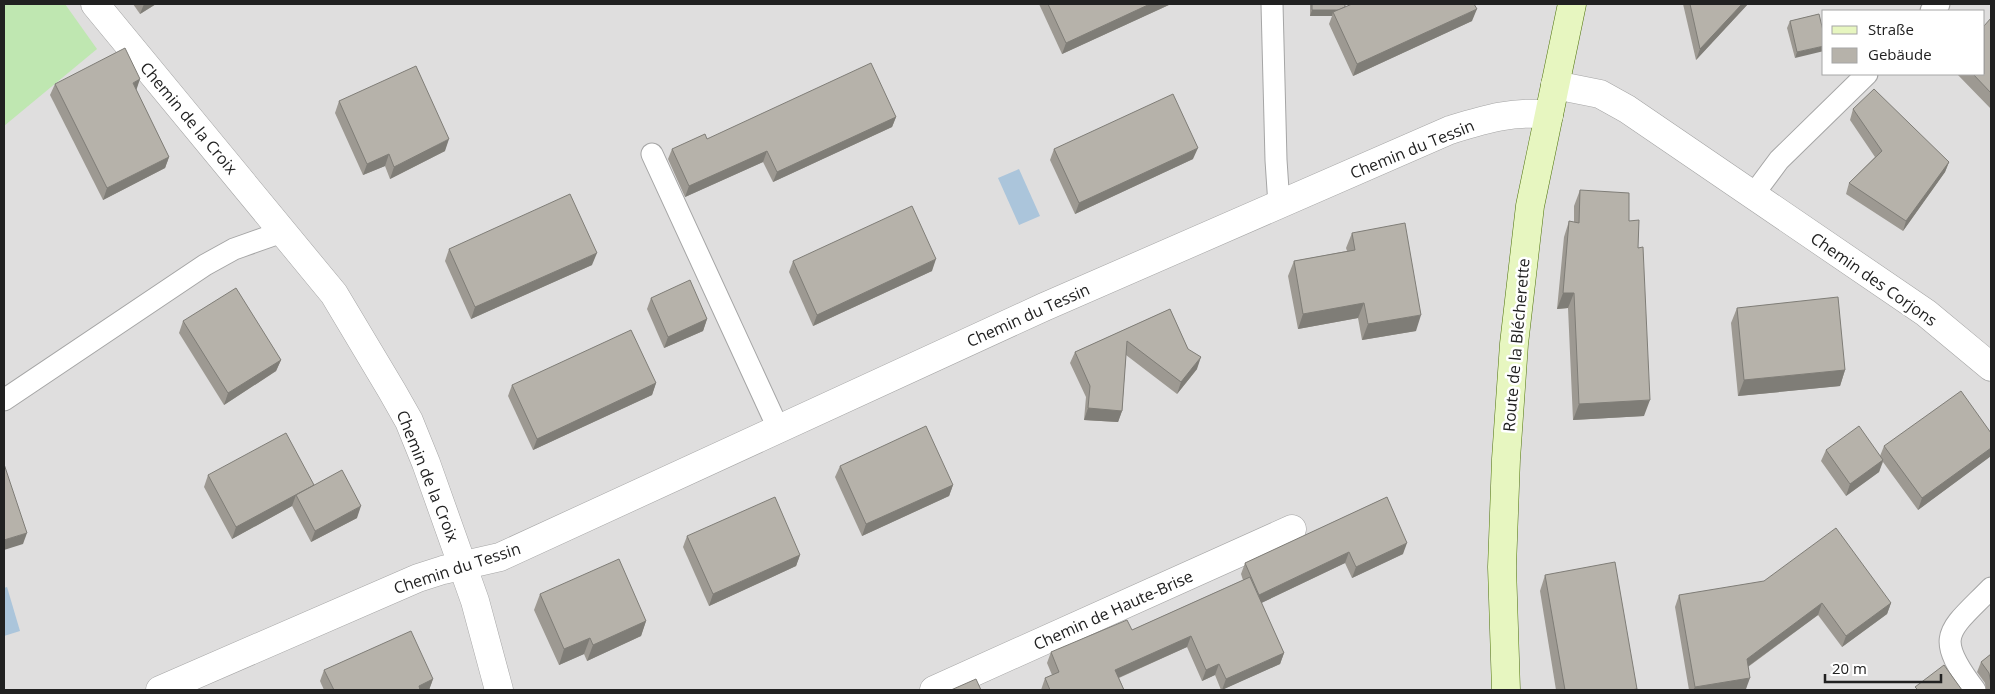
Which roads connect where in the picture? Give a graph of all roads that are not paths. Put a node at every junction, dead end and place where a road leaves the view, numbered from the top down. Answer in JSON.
{"nodes":[{"id":1,"x":95,"y":4,"type":"edge"},
{"id":2,"x":1272,"y":4,"type":"edge"},
{"id":3,"x":1572,"y":4,"type":"edge"},
{"id":4,"x":1866,"y":75,"type":"edge"},
{"id":5,"x":1555,"y":85,"type":"junction"},
{"id":6,"x":1549,"y":115,"type":"junction"},
{"id":7,"x":652,"y":154,"type":"dead end"},
{"id":8,"x":1753,"y":195,"type":"junction"},
{"id":9,"x":1279,"y":205,"type":"junction"},
{"id":10,"x":282,"y":232,"type":"junction"},
{"id":11,"x":1991,"y":367,"type":"edge"},
{"id":12,"x":4,"y":400,"type":"edge"},
{"id":13,"x":779,"y":430,"type":"junction"},
{"id":14,"x":1292,"y":529,"type":"dead end"},
{"id":15,"x":463,"y":567,"type":"junction"},
{"id":16,"x":1991,"y":588,"type":"edge"},
{"id":17,"x":160,"y":690,"type":"edge"},
{"id":18,"x":500,"y":690,"type":"edge"},
{"id":19,"x":934,"y":690,"type":"edge"},
{"id":20,"x":1506,"y":690,"type":"edge"},
{"id":21,"x":1975,"y":690,"type":"edge"}],
"edges":[{"from":1,"to":10,"type":"street","name":"Chemin de la Croix"},
{"from":2,"to":9,"type":"lane"},
{"from":3,"to":5,"type":"main road","name":"Route de la Blécherette"},
{"from":4,"to":8,"type":"lane"},
{"from":5,"to":6,"type":"main road","name":"Route de la Blécherette"},
{"from":5,"to":8,"type":"street","name":"Chemin des Corjons"},
{"from":6,"to":9,"type":"street","name":"Chemin du Tessin"},
{"from":6,"to":20,"type":"main road","name":"Route de la Blécherette"},
{"from":7,"to":13,"type":"lane"},
{"from":8,"to":11,"type":"street","name":"Chemin des Corjons"},
{"from":9,"to":13,"type":"street","name":"Chemin du Tessin"},
{"from":10,"to":12,"type":"lane"},
{"from":10,"to":15,"type":"street","name":"Chemin de la Croix"},
{"from":13,"to":15,"type":"street","name":"Chemin du Tessin"},
{"from":14,"to":19,"type":"street","name":"Chemin de Haute-Brise"},
{"from":15,"to":17,"type":"street","name":"Chemin du Tessin"},
{"from":15,"to":18,"type":"street","name":"Chemin de la Croix"},
{"from":16,"to":21,"type":"lane"}]}
